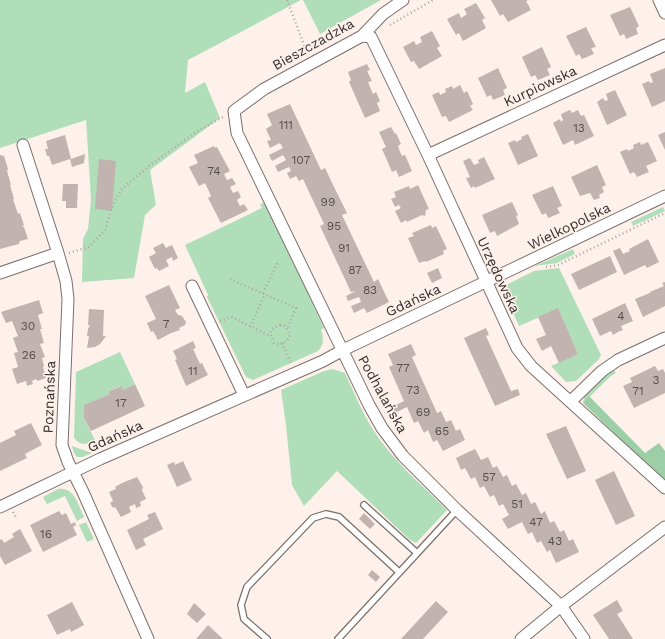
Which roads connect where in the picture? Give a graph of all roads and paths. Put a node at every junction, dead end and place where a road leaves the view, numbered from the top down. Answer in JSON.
{"nodes":[{"id":1,"x":287,"y":0,"type":"edge"},
{"id":2,"x":403,"y":0,"type":"edge"},
{"id":3,"x":433,"y":0,"type":"edge"},
{"id":4,"x":659,"y":0,"type":"edge"},
{"id":5,"x":665,"y":13,"type":"edge"},
{"id":6,"x":366,"y":36,"type":"junction"},
{"id":7,"x":665,"y":45,"type":"edge"},
{"id":8,"x":311,"y":63,"type":"junction"},
{"id":9,"x":234,"y":111,"type":"junction"},
{"id":10,"x":23,"y":145,"type":"dead end"},
{"id":11,"x":428,"y":155,"type":"junction"},
{"id":12,"x":665,"y":196,"type":"edge"},
{"id":13,"x":665,"y":213,"type":"edge"},
{"id":14,"x":61,"y":254,"type":"junction"},
{"id":15,"x":278,"y":262,"type":"dead end"},
{"id":16,"x":540,"y":268,"type":"dead end"},
{"id":17,"x":0,"y":273,"type":"edge"},
{"id":18,"x":230,"y":278,"type":"dead end"},
{"id":19,"x":486,"y":282,"type":"junction"},
{"id":20,"x":192,"y":286,"type":"dead end"},
{"id":21,"x":264,"y":294,"type":"junction"},
{"id":22,"x":217,"y":322,"type":"dead end"},
{"id":23,"x":250,"y":327,"type":"junction"},
{"id":24,"x":287,"y":329,"type":"junction"},
{"id":25,"x":271,"y":336,"type":"junction"},
{"id":26,"x":665,"y":338,"type":"edge"},
{"id":27,"x":282,"y":343,"type":"junction"},
{"id":28,"x":343,"y":350,"type":"junction"},
{"id":29,"x":293,"y":366,"type":"dead end"},
{"id":30,"x":244,"y":396,"type":"junction"},
{"id":31,"x":571,"y":401,"type":"junction"},
{"id":32,"x":74,"y":471,"type":"junction"},
{"id":33,"x":665,"y":488,"type":"edge"},
{"id":34,"x":364,"y":505,"type":"dead end"},
{"id":35,"x":0,"y":507,"type":"edge"},
{"id":36,"x":457,"y":510,"type":"junction"},
{"id":37,"x":665,"y":527,"type":"edge"},
{"id":38,"x":417,"y":553,"type":"junction"},
{"id":39,"x":399,"y":572,"type":"junction"},
{"id":40,"x":561,"y":606,"type":"junction"},
{"id":41,"x":144,"y":638,"type":"edge"},
{"id":42,"x":267,"y":639,"type":"edge"},
{"id":43,"x":338,"y":639,"type":"edge"},
{"id":44,"x":521,"y":639,"type":"edge"},
{"id":45,"x":584,"y":639,"type":"edge"}],
"edges":[{"from":1,"to":8,"type":"path"},
{"from":2,"to":6,"type":"street","name":"Bieszczadzka"},
{"from":3,"to":6,"type":"path"},
{"from":4,"to":5,"type":"street"},
{"from":6,"to":8,"type":"street","name":"Bieszczadzka"},
{"from":6,"to":11,"type":"street","name":"Urzędowska"},
{"from":7,"to":11,"type":"street","name":"Kurpiowska"},
{"from":8,"to":9,"type":"street","name":"Bieszczadzka"},
{"from":9,"to":14,"type":"path"},
{"from":9,"to":28,"type":"street","name":"Podhalańska"},
{"from":10,"to":14,"type":"street","name":"Poznańska"},
{"from":11,"to":19,"type":"street","name":"Urzędowska"},
{"from":12,"to":19,"type":"street","name":"Wielkopolska"},
{"from":13,"to":16,"type":"path"},
{"from":14,"to":17,"type":"street"},
{"from":14,"to":32,"type":"street","name":"Poznańska"},
{"from":15,"to":21,"type":"path"},
{"from":18,"to":21,"type":"path"},
{"from":19,"to":28,"type":"street","name":"Gdańska"},
{"from":19,"to":31,"type":"street","name":"Urzędowska"},
{"from":20,"to":30,"type":"street"},
{"from":21,"to":23,"type":"path"},
{"from":21,"to":24,"type":"path"},
{"from":22,"to":23,"type":"path"},
{"from":23,"to":25,"type":"path"},
{"from":24,"to":25,"type":"path"},
{"from":24,"to":27,"type":"path"},
{"from":25,"to":27,"type":"path"},
{"from":26,"to":31,"type":"street"},
{"from":27,"to":29,"type":"path"},
{"from":28,"to":30,"type":"street","name":"Gdańska"},
{"from":28,"to":36,"type":"street","name":"Podhalańska"},
{"from":30,"to":32,"type":"street","name":"Gdańska"},
{"from":31,"to":33,"type":"street","name":"Urzędowska"},
{"from":32,"to":35,"type":"street","name":"Gdańska"},
{"from":32,"to":41,"type":"street","name":"Poznańska"},
{"from":34,"to":38,"type":"lane"},
{"from":36,"to":38,"type":"lane"},
{"from":36,"to":40,"type":"street","name":"Podhalańska"},
{"from":37,"to":40,"type":"street"},
{"from":38,"to":39,"type":"lane"},
{"from":39,"to":42,"type":"lane"},
{"from":39,"to":43,"type":"lane"},
{"from":40,"to":44,"type":"street"},
{"from":40,"to":45,"type":"street","name":"Podhalańska"}]}
